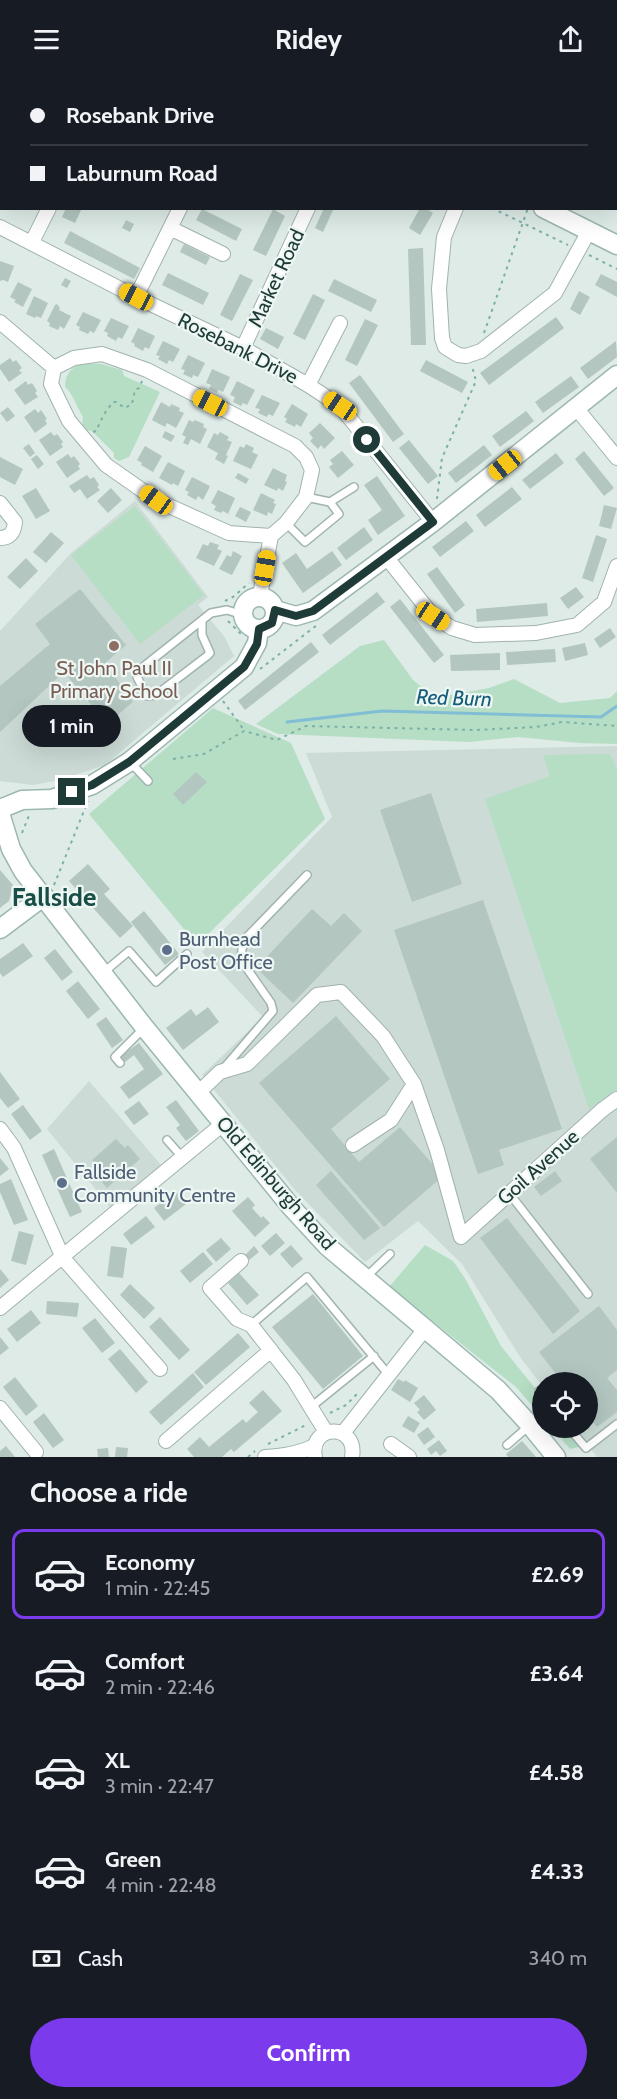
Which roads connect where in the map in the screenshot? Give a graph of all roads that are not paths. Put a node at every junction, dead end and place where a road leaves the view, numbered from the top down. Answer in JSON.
{"nodes":[{"id":1,"x":48,"y":210,"type":"edge"},
{"id":2,"x":179,"y":210,"type":"edge"},
{"id":3,"x":307,"y":210,"type":"edge"},
{"id":4,"x":455,"y":210,"type":"edge"},
{"id":5,"x":547,"y":210,"type":"edge"},
{"id":6,"x":0,"y":227,"type":"edge"},
{"id":7,"x":170,"y":228,"type":"junction"},
{"id":8,"x":589,"y":231,"type":"junction"},
{"id":9,"x":32,"y":242,"type":"junction"},
{"id":10,"x":617,"y":245,"type":"edge"},
{"id":11,"x":223,"y":254,"type":"dead end"},
{"id":12,"x":136,"y":297,"type":"junction"},
{"id":13,"x":0,"y":322,"type":"edge"},
{"id":14,"x":340,"y":323,"type":"dead end"},
{"id":15,"x":243,"y":348,"type":"junction"},
{"id":16,"x":54,"y":368,"type":"junction"},
{"id":17,"x":617,"y":375,"type":"edge"},
{"id":18,"x":308,"y":384,"type":"junction"},
{"id":19,"x":577,"y":408,"type":"junction"},
{"id":20,"x":617,"y":458,"type":"edge"},
{"id":21,"x":354,"y":487,"type":"dead end"},
{"id":22,"x":306,"y":497,"type":"junction"},
{"id":23,"x":330,"y":502,"type":"junction"},
{"id":24,"x":0,"y":503,"type":"edge"},
{"id":25,"x":433,"y":522,"type":"junction"},
{"id":26,"x":286,"y":524,"type":"junction"},
{"id":27,"x":271,"y":536,"type":"junction"},
{"id":28,"x":0,"y":538,"type":"edge"},
{"id":29,"x":387,"y":558,"type":"junction"},
{"id":30,"x":617,"y":566,"type":"edge"},
{"id":31,"x":262,"y":597,"type":"junction"},
{"id":32,"x":275,"y":610,"type":"junction"},
{"id":33,"x":243,"y":615,"type":"junction"},
{"id":34,"x":202,"y":621,"type":"junction"},
{"id":35,"x":259,"y":629,"type":"junction"},
{"id":36,"x":129,"y":762,"type":"junction"},
{"id":37,"x":148,"y":781,"type":"dead end"},
{"id":38,"x":0,"y":811,"type":"edge"},
{"id":39,"x":307,"y":875,"type":"dead end"},
{"id":40,"x":48,"y":893,"type":"junction"},
{"id":41,"x":0,"y":929,"type":"edge"},
{"id":42,"x":187,"y":954,"type":"dead end"},
{"id":43,"x":103,"y":972,"type":"junction"},
{"id":44,"x":145,"y":1028,"type":"junction"},
{"id":45,"x":120,"y":1063,"type":"dead end"},
{"id":46,"x":220,"y":1072,"type":"junction"},
{"id":47,"x":414,"y":1084,"type":"junction"},
{"id":48,"x":199,"y":1092,"type":"junction"},
{"id":49,"x":617,"y":1099,"type":"edge"},
{"id":50,"x":224,"y":1123,"type":"junction"},
{"id":51,"x":0,"y":1130,"type":"edge"},
{"id":52,"x":167,"y":1140,"type":"dead end"},
{"id":53,"x":353,"y":1145,"type":"dead end"},
{"id":54,"x":183,"y":1158,"type":"junction"},
{"id":55,"x":509,"y":1193,"type":"junction"},
{"id":56,"x":390,"y":1254,"type":"dead end"},
{"id":57,"x":63,"y":1258,"type":"junction"},
{"id":58,"x":241,"y":1261,"type":"dead end"},
{"id":59,"x":364,"y":1279,"type":"junction"},
{"id":60,"x":588,"y":1294,"type":"dead end"},
{"id":61,"x":0,"y":1308,"type":"edge"},
{"id":62,"x":251,"y":1325,"type":"junction"},
{"id":63,"x":424,"y":1330,"type":"junction"},
{"id":64,"x":271,"y":1350,"type":"junction"},
{"id":65,"x":374,"y":1356,"type":"junction"},
{"id":66,"x":160,"y":1369,"type":"dead end"},
{"id":67,"x":388,"y":1374,"type":"junction"},
{"id":68,"x":311,"y":1407,"type":"junction"},
{"id":69,"x":0,"y":1408,"type":"edge"},
{"id":70,"x":617,"y":1424,"type":"edge"},
{"id":71,"x":530,"y":1425,"type":"junction"},
{"id":72,"x":326,"y":1432,"type":"junction"},
{"id":73,"x":343,"y":1433,"type":"junction"},
{"id":74,"x":577,"y":1438,"type":"edge"},
{"id":75,"x":166,"y":1441,"type":"dead end"},
{"id":76,"x":392,"y":1444,"type":"dead end"},
{"id":77,"x":507,"y":1445,"type":"dead end"},
{"id":78,"x":36,"y":1452,"type":"dead end"},
{"id":79,"x":314,"y":1452,"type":"edge"},
{"id":80,"x":353,"y":1456,"type":"edge"},
{"id":81,"x":265,"y":1457,"type":"edge"},
{"id":82,"x":409,"y":1457,"type":"edge"},
{"id":83,"x":556,"y":1457,"type":"edge"}],
"edges":[{"from":1,"to":9,"type":"street"},
{"from":2,"to":7,"type":"street"},
{"from":3,"to":15,"type":"street","name":"Market Road"},
{"from":4,"to":8,"type":"street"},
{"from":5,"to":8,"type":"street"},
{"from":6,"to":9,"type":"street","name":"Rosebank Drive"},
{"from":7,"to":11,"type":"street"},
{"from":7,"to":12,"type":"street"},
{"from":8,"to":10,"type":"street"},
{"from":9,"to":12,"type":"street","name":"Rosebank Drive"},
{"from":12,"to":15,"type":"street","name":"Rosebank Drive"},
{"from":13,"to":16,"type":"street"},
{"from":14,"to":18,"type":"street"},
{"from":15,"to":18,"type":"street","name":"Rosebank Drive"},
{"from":16,"to":22,"type":"street"},
{"from":16,"to":27,"type":"street"},
{"from":17,"to":19,"type":"street"},
{"from":18,"to":25,"type":"street","name":"Rosebank Drive"},
{"from":19,"to":20,"type":"street"},
{"from":19,"to":25,"type":"street"},
{"from":21,"to":23,"type":"lane"},
{"from":22,"to":23,"type":"lane"},
{"from":22,"to":26,"type":"street"},
{"from":23,"to":26,"type":"lane"},
{"from":24,"to":28,"type":"street"},
{"from":25,"to":29,"type":"street"},
{"from":26,"to":27,"type":"street"},
{"from":27,"to":31,"type":"street"},
{"from":29,"to":30,"type":"street"},
{"from":29,"to":32,"type":"street"},
{"from":31,"to":32,"type":"street"},
{"from":31,"to":33,"type":"street"},
{"from":32,"to":35,"type":"street"},
{"from":33,"to":34,"type":"lane"},
{"from":33,"to":35,"type":"street"},
{"from":34,"to":34,"type":"lane"},
{"from":35,"to":36,"type":"street"},
{"from":36,"to":37,"type":"lane"},
{"from":36,"to":38,"type":"street"},
{"from":38,"to":40,"type":"street","name":"Old Edinburgh Road"},
{"from":39,"to":46,"type":"lane"},
{"from":40,"to":41,"type":"street"},
{"from":40,"to":43,"type":"street","name":"Old Edinburgh Road"},
{"from":42,"to":43,"type":"lane"},
{"from":43,"to":44,"type":"street","name":"Old Edinburgh Road"},
{"from":44,"to":45,"type":"lane"},
{"from":44,"to":48,"type":"street","name":"Old Edinburgh Road"},
{"from":46,"to":47,"type":"street"},
{"from":46,"to":48,"type":"street"},
{"from":47,"to":53,"type":"street"},
{"from":47,"to":55,"type":"street","name":"Goil Avenue"},
{"from":48,"to":50,"type":"street","name":"Old Edinburgh Road"},
{"from":49,"to":55,"type":"street","name":"Goil Avenue"},
{"from":50,"to":54,"type":"street"},
{"from":50,"to":59,"type":"street","name":"Old Edinburgh Road"},
{"from":51,"to":57,"type":"street"},
{"from":52,"to":54,"type":"lane"},
{"from":54,"to":57,"type":"street"},
{"from":55,"to":60,"type":"lane"},
{"from":56,"to":59,"type":"lane"},
{"from":57,"to":61,"type":"street"},
{"from":57,"to":66,"type":"street"},
{"from":58,"to":62,"type":"street"},
{"from":59,"to":63,"type":"street","name":"Old Edinburgh Road"},
{"from":62,"to":64,"type":"street"},
{"from":62,"to":65,"type":"lane"},
{"from":63,"to":67,"type":"street"},
{"from":63,"to":71,"type":"street","name":"Old Edinburgh Road"},
{"from":64,"to":68,"type":"street"},
{"from":64,"to":75,"type":"street"},
{"from":65,"to":67,"type":"lane"},
{"from":65,"to":68,"type":"lane"},
{"from":67,"to":73,"type":"street"},
{"from":68,"to":72,"type":"street"},
{"from":69,"to":78,"type":"street"},
{"from":70,"to":74,"type":"lane"},
{"from":71,"to":77,"type":"lane"},
{"from":71,"to":83,"type":"street","name":"Old Edinburgh Road"},
{"from":72,"to":73,"type":"street"},
{"from":72,"to":79,"type":"street"},
{"from":73,"to":80,"type":"street"},
{"from":76,"to":82,"type":"street"},
{"from":79,"to":81,"type":"street"}]}
